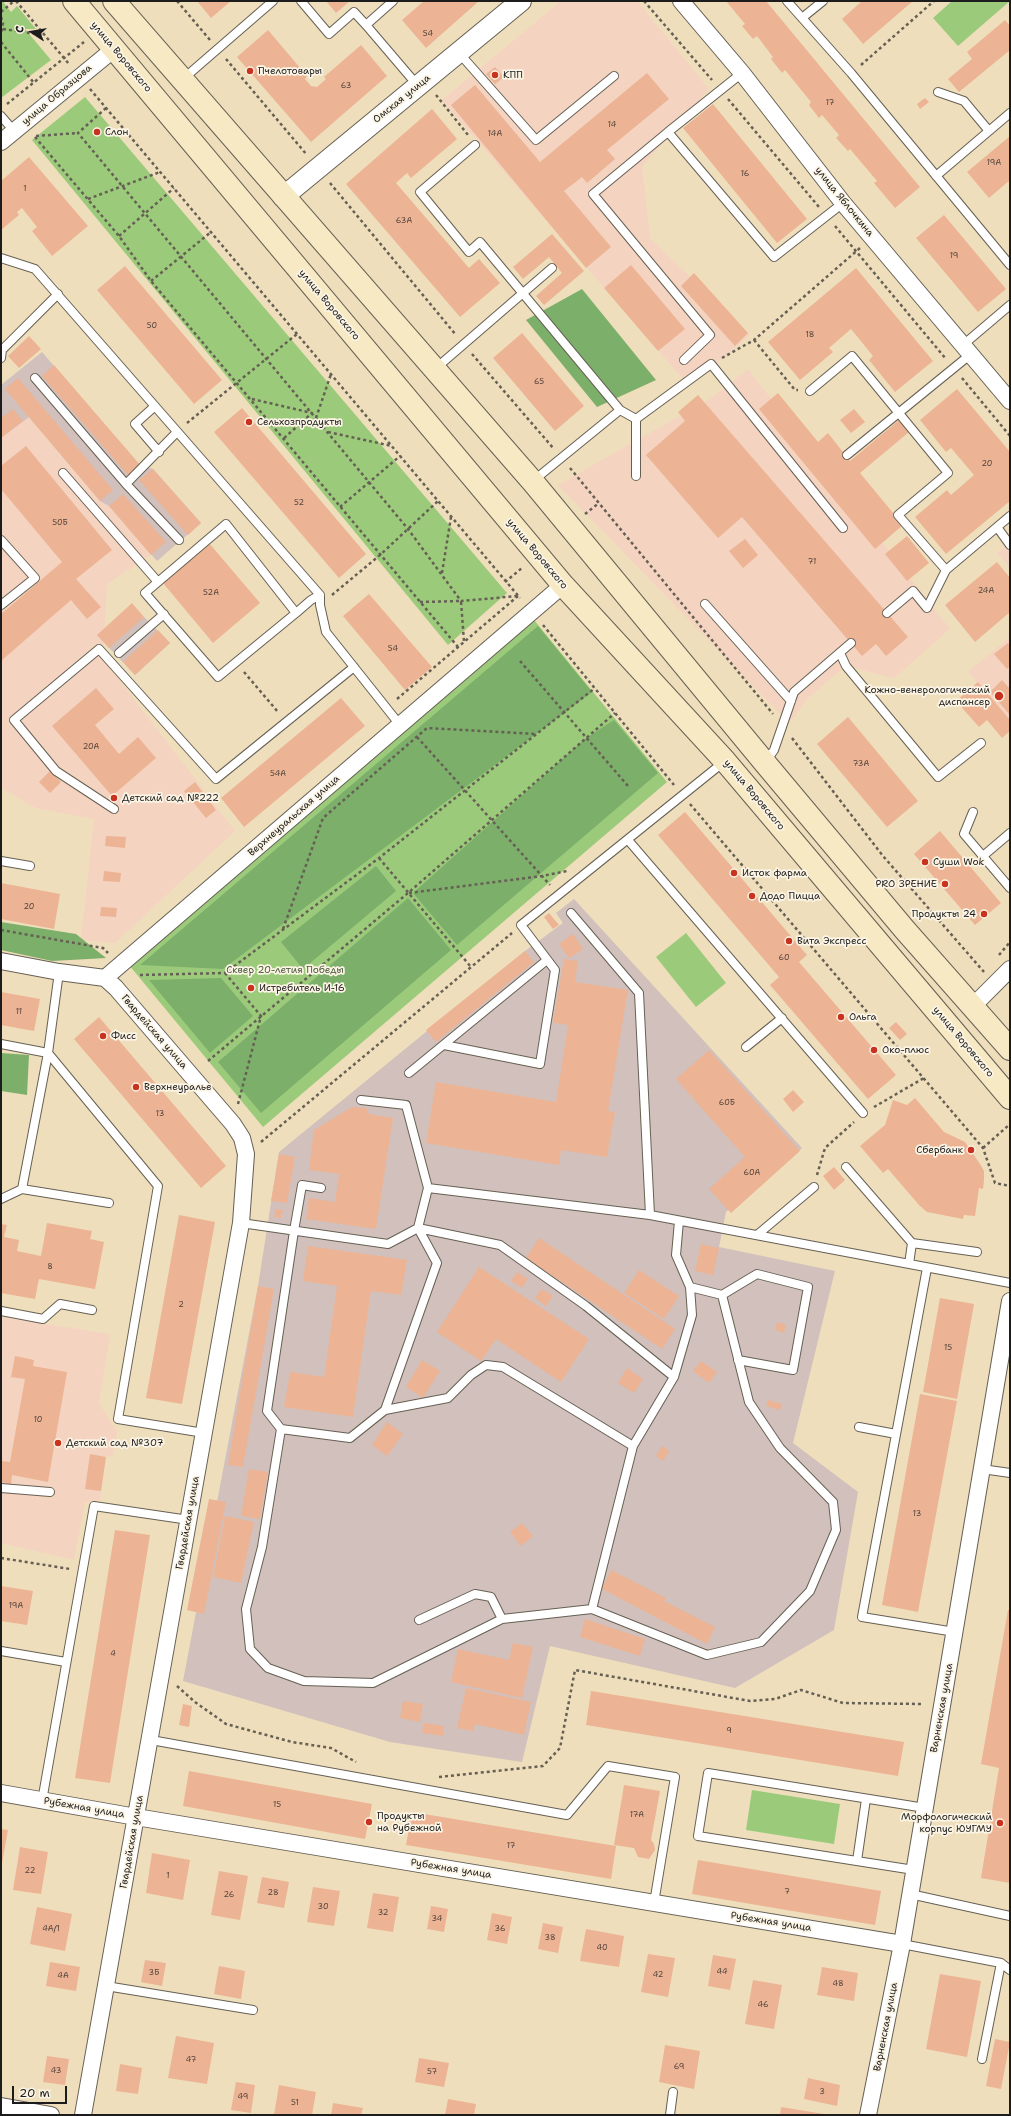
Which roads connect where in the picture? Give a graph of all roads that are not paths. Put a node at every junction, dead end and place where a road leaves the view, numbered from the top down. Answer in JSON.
{"nodes":[{"id":1,"x":74,"y":1,"type":"edge"},
{"id":2,"x":114,"y":1,"type":"edge"},
{"id":3,"x":273,"y":1,"type":"edge"},
{"id":4,"x":301,"y":1,"type":"edge"},
{"id":5,"x":393,"y":1,"type":"edge"},
{"id":6,"x":521,"y":1,"type":"edge"},
{"id":7,"x":681,"y":1,"type":"edge"},
{"id":8,"x":788,"y":1,"type":"edge"},
{"id":9,"x":823,"y":1,"type":"edge"},
{"id":10,"x":802,"y":18,"type":"junction"},
{"id":11,"x":366,"y":25,"type":"junction"},
{"id":12,"x":138,"y":29,"type":"junction"},
{"id":13,"x":114,"y":49,"type":"junction"},
{"id":14,"x":459,"y":52,"type":"junction"},
{"id":15,"x":742,"y":73,"type":"junction"},
{"id":16,"x":614,"y":76,"type":"dead end"},
{"id":17,"x":182,"y":81,"type":"junction"},
{"id":18,"x":418,"y":86,"type":"junction"},
{"id":19,"x":938,"y":92,"type":"dead end"},
{"id":20,"x":1010,"y":113,"type":"edge"},
{"id":21,"x":1,"y":116,"type":"edge"},
{"id":22,"x":14,"y":131,"type":"junction"},
{"id":23,"x":989,"y":131,"type":"junction"},
{"id":24,"x":668,"y":132,"type":"junction"},
{"id":25,"x":1,"y":142,"type":"edge"},
{"id":26,"x":475,"y":145,"type":"road end"},
{"id":27,"x":936,"y":176,"type":"junction"},
{"id":28,"x":283,"y":197,"type":"junction"},
{"id":29,"x":843,"y":203,"type":"junction"},
{"id":30,"x":1,"y":258,"type":"edge"},
{"id":31,"x":1010,"y":265,"type":"edge"},
{"id":32,"x":552,"y":268,"type":"dead end"},
{"id":33,"x":522,"y":293,"type":"junction"},
{"id":34,"x":58,"y":294,"type":"junction"},
{"id":35,"x":1010,"y":305,"type":"edge"},
{"id":36,"x":967,"y":350,"type":"junction"},
{"id":37,"x":1,"y":358,"type":"edge"},
{"id":38,"x":684,"y":360,"type":"dead end"},
{"id":39,"x":435,"y":370,"type":"junction"},
{"id":40,"x":35,"y":378,"type":"dead end"},
{"id":41,"x":810,"y":391,"type":"road end"},
{"id":42,"x":1010,"y":401,"type":"edge"},
{"id":43,"x":155,"y":406,"type":"junction"},
{"id":44,"x":620,"y":410,"type":"junction"},
{"id":45,"x":899,"y":414,"type":"junction"},
{"id":46,"x":636,"y":419,"type":"junction"},
{"id":47,"x":176,"y":432,"type":"junction"},
{"id":48,"x":159,"y":452,"type":"junction"},
{"id":49,"x":847,"y":455,"type":"dead end"},
{"id":50,"x":63,"y":473,"type":"dead end"},
{"id":51,"x":636,"y":476,"type":"dead end"},
{"id":52,"x":533,"y":482,"type":"junction"},
{"id":53,"x":126,"y":484,"type":"junction"},
{"id":54,"x":1010,"y":516,"type":"edge"},
{"id":55,"x":997,"y":527,"type":"junction"},
{"id":56,"x":843,"y":528,"type":"dead end"},
{"id":57,"x":1,"y":540,"type":"edge"},
{"id":58,"x":179,"y":540,"type":"dead end"},
{"id":59,"x":1010,"y":545,"type":"edge"},
{"id":60,"x":946,"y":570,"type":"junction"},
{"id":61,"x":158,"y":582,"type":"junction"},
{"id":62,"x":563,"y":585,"type":"junction"},
{"id":63,"x":320,"y":595,"type":"junction"},
{"id":64,"x":705,"y":604,"type":"dead end"},
{"id":65,"x":1,"y":606,"type":"edge"},
{"id":66,"x":296,"y":613,"type":"junction"},
{"id":67,"x":887,"y":613,"type":"dead end"},
{"id":68,"x":164,"y":614,"type":"junction"},
{"id":69,"x":851,"y":643,"type":"dead end"},
{"id":70,"x":119,"y":653,"type":"dead end"},
{"id":71,"x":840,"y":653,"type":"junction"},
{"id":72,"x":354,"y":667,"type":"junction"},
{"id":73,"x":791,"y":701,"type":"junction"},
{"id":74,"x":400,"y":724,"type":"junction"},
{"id":75,"x":981,"y":743,"type":"dead end"},
{"id":76,"x":725,"y":761,"type":"junction"},
{"id":77,"x":764,"y":763,"type":"junction"},
{"id":78,"x":114,"y":809,"type":"dead end"},
{"id":79,"x":973,"y":812,"type":"dead end"},
{"id":80,"x":1010,"y":833,"type":"edge"},
{"id":81,"x":628,"y":840,"type":"junction"},
{"id":82,"x":983,"y":856,"type":"junction"},
{"id":83,"x":1,"y":861,"type":"edge"},
{"id":84,"x":30,"y":866,"type":"dead end"},
{"id":85,"x":1010,"y":888,"type":"edge"},
{"id":86,"x":570,"y":913,"type":"dead end"},
{"id":87,"x":547,"y":960,"type":"junction"},
{"id":88,"x":1,"y":961,"type":"edge"},
{"id":89,"x":1010,"y":969,"type":"edge"},
{"id":90,"x":59,"y":972,"type":"junction"},
{"id":91,"x":105,"y":978,"type":"junction"},
{"id":92,"x":972,"y":1007,"type":"junction"},
{"id":93,"x":782,"y":1018,"type":"junction"},
{"id":94,"x":1,"y":1044,"type":"edge"},
{"id":95,"x":444,"y":1045,"type":"junction"},
{"id":96,"x":746,"y":1047,"type":"dead end"},
{"id":97,"x":1010,"y":1049,"type":"edge"},
{"id":98,"x":48,"y":1052,"type":"junction"},
{"id":99,"x":409,"y":1072,"type":"dead end"},
{"id":100,"x":1010,"y":1098,"type":"edge"},
{"id":101,"x":362,"y":1100,"type":"dead end"},
{"id":102,"x":863,"y":1113,"type":"dead end"},
{"id":103,"x":846,"y":1167,"type":"dead end"},
{"id":104,"x":814,"y":1187,"type":"dead end"},
{"id":105,"x":321,"y":1188,"type":"dead end"},
{"id":106,"x":428,"y":1188,"type":"junction"},
{"id":107,"x":22,"y":1189,"type":"junction"},
{"id":108,"x":1,"y":1199,"type":"edge"},
{"id":109,"x":109,"y":1203,"type":"dead end"},
{"id":110,"x":650,"y":1215,"type":"junction"},
{"id":111,"x":679,"y":1221,"type":"junction"},
{"id":112,"x":241,"y":1223,"type":"junction"},
{"id":113,"x":418,"y":1228,"type":"junction"},
{"id":114,"x":294,"y":1231,"type":"junction"},
{"id":115,"x":757,"y":1235,"type":"junction"},
{"id":116,"x":912,"y":1243,"type":"junction"},
{"id":117,"x":976,"y":1252,"type":"dead end"},
{"id":118,"x":908,"y":1264,"type":"junction"},
{"id":119,"x":927,"y":1268,"type":"junction"},
{"id":120,"x":1010,"y":1283,"type":"edge"},
{"id":121,"x":690,"y":1287,"type":"junction"},
{"id":122,"x":722,"y":1295,"type":"junction"},
{"id":123,"x":1010,"y":1300,"type":"edge"},
{"id":124,"x":92,"y":1310,"type":"dead end"},
{"id":125,"x":1,"y":1311,"type":"edge"},
{"id":126,"x":1008,"y":1318,"type":"edge"},
{"id":127,"x":738,"y":1360,"type":"junction"},
{"id":128,"x":674,"y":1377,"type":"junction"},
{"id":129,"x":385,"y":1410,"type":"junction"},
{"id":130,"x":859,"y":1427,"type":"dead end"},
{"id":131,"x":281,"y":1428,"type":"junction"},
{"id":132,"x":204,"y":1433,"type":"junction"},
{"id":133,"x":896,"y":1434,"type":"junction"},
{"id":134,"x":632,"y":1446,"type":"junction"},
{"id":135,"x":982,"y":1469,"type":"junction"},
{"id":136,"x":1010,"y":1473,"type":"edge"},
{"id":137,"x":1,"y":1488,"type":"edge"},
{"id":138,"x":50,"y":1492,"type":"dead end"},
{"id":139,"x":189,"y":1520,"type":"junction"},
{"id":140,"x":592,"y":1609,"type":"junction"},
{"id":141,"x":502,"y":1619,"type":"junction"},
{"id":142,"x":419,"y":1620,"type":"dead end"},
{"id":143,"x":955,"y":1632,"type":"junction"},
{"id":144,"x":1,"y":1651,"type":"edge"},
{"id":145,"x":66,"y":1662,"type":"junction"},
{"id":146,"x":151,"y":1740,"type":"junction"},
{"id":147,"x":1,"y":1793,"type":"edge"},
{"id":148,"x":866,"y":1799,"type":"junction"},
{"id":149,"x":42,"y":1801,"type":"junction"},
{"id":150,"x":925,"y":1808,"type":"junction"},
{"id":151,"x":136,"y":1817,"type":"junction"},
{"id":152,"x":857,"y":1861,"type":"junction"},
{"id":153,"x":914,"y":1870,"type":"junction"},
{"id":154,"x":910,"y":1894,"type":"junction"},
{"id":155,"x":654,"y":1903,"type":"junction"},
{"id":156,"x":1010,"y":1916,"type":"edge"},
{"id":157,"x":902,"y":1944,"type":"junction"},
{"id":158,"x":1001,"y":1963,"type":"junction"},
{"id":159,"x":1010,"y":1970,"type":"edge"},
{"id":160,"x":106,"y":1986,"type":"junction"},
{"id":161,"x":253,"y":2010,"type":"dead end"},
{"id":162,"x":982,"y":2059,"type":"dead end"},
{"id":163,"x":673,"y":2092,"type":"dead end"},
{"id":164,"x":1,"y":2106,"type":"edge"},
{"id":165,"x":51,"y":2115,"type":"edge"},
{"id":166,"x":83,"y":2115,"type":"edge"},
{"id":167,"x":670,"y":2115,"type":"edge"},
{"id":168,"x":868,"y":2115,"type":"edge"}],
"edges":[{"from":1,"to":13,"type":"main road","name":"улица Воровского"},
{"from":2,"to":12,"type":"main road"},
{"from":3,"to":17,"type":"lane"},
{"from":4,"to":11,"type":"lane"},
{"from":5,"to":11,"type":"lane"},
{"from":6,"to":14,"type":"street","name":"Омская улица"},
{"from":7,"to":15,"type":"street","name":"улица Яблочкина"},
{"from":8,"to":10,"type":"lane"},
{"from":9,"to":10,"type":"lane"},
{"from":10,"to":27,"type":"lane"},
{"from":11,"to":18,"type":"lane"},
{"from":12,"to":13,"type":"main road"},
{"from":12,"to":17,"type":"main road"},
{"from":13,"to":22,"type":"street","name":"улица Образцова"},
{"from":13,"to":62,"type":"main road","name":"улица Воровского"},
{"from":14,"to":16,"type":"lane"},
{"from":14,"to":18,"type":"street","name":"Омская улица"},
{"from":15,"to":24,"type":"lane"},
{"from":15,"to":29,"type":"street","name":"улица Яблочкина"},
{"from":17,"to":28,"type":"main road"},
{"from":18,"to":28,"type":"street","name":"Омская улица"},
{"from":19,"to":23,"type":"lane"},
{"from":20,"to":23,"type":"lane"},
{"from":21,"to":22,"type":"lane"},
{"from":22,"to":25,"type":"street","name":"улица Образцова"},
{"from":23,"to":27,"type":"lane"},
{"from":24,"to":29,"type":"lane"},
{"from":24,"to":38,"type":"lane"},
{"from":26,"to":33,"type":"lane"},
{"from":27,"to":31,"type":"lane"},
{"from":28,"to":39,"type":"main road"},
{"from":29,"to":36,"type":"street","name":"улица Яблочкина"},
{"from":30,"to":34,"type":"lane"},
{"from":32,"to":33,"type":"lane"},
{"from":33,"to":39,"type":"lane"},
{"from":33,"to":44,"type":"lane"},
{"from":34,"to":37,"type":"lane"},
{"from":34,"to":43,"type":"lane"},
{"from":35,"to":36,"type":"lane"},
{"from":36,"to":42,"type":"street","name":"улица Яблочкина"},
{"from":36,"to":45,"type":"lane"},
{"from":39,"to":52,"type":"main road"},
{"from":40,"to":53,"type":"lane"},
{"from":41,"to":45,"type":"lane"},
{"from":43,"to":47,"type":"lane"},
{"from":43,"to":48,"type":"lane"},
{"from":44,"to":46,"type":"lane"},
{"from":44,"to":52,"type":"lane"},
{"from":45,"to":49,"type":"lane"},
{"from":45,"to":60,"type":"lane"},
{"from":46,"to":51,"type":"lane"},
{"from":46,"to":56,"type":"lane"},
{"from":47,"to":48,"type":"lane"},
{"from":47,"to":63,"type":"lane"},
{"from":48,"to":53,"type":"lane"},
{"from":50,"to":61,"type":"lane"},
{"from":52,"to":77,"type":"main road"},
{"from":53,"to":58,"type":"lane"},
{"from":54,"to":55,"type":"lane"},
{"from":55,"to":59,"type":"lane"},
{"from":55,"to":60,"type":"lane"},
{"from":57,"to":65,"type":"lane"},
{"from":60,"to":67,"type":"lane"},
{"from":61,"to":66,"type":"lane"},
{"from":61,"to":68,"type":"lane"},
{"from":62,"to":74,"type":"street","name":"Верхнеуральская улица"},
{"from":62,"to":76,"type":"main road","name":"улица Воровского"},
{"from":63,"to":66,"type":"lane"},
{"from":63,"to":72,"type":"lane"},
{"from":64,"to":73,"type":"lane"},
{"from":66,"to":68,"type":"lane"},
{"from":68,"to":70,"type":"lane"},
{"from":69,"to":71,"type":"lane"},
{"from":71,"to":73,"type":"lane"},
{"from":71,"to":75,"type":"lane"},
{"from":72,"to":74,"type":"lane"},
{"from":72,"to":78,"type":"lane"},
{"from":73,"to":77,"type":"lane"},
{"from":74,"to":91,"type":"street","name":"Верхнеуральская улица"},
{"from":76,"to":81,"type":"lane"},
{"from":76,"to":100,"type":"main road","name":"улица Воровского"},
{"from":77,"to":92,"type":"main road"},
{"from":79,"to":82,"type":"lane"},
{"from":80,"to":82,"type":"lane"},
{"from":81,"to":87,"type":"lane"},
{"from":81,"to":93,"type":"lane"},
{"from":82,"to":85,"type":"lane"},
{"from":83,"to":84,"type":"lane"},
{"from":86,"to":110,"type":"lane"},
{"from":87,"to":95,"type":"lane"},
{"from":87,"to":95,"type":"lane"},
{"from":88,"to":90,"type":"street"},
{"from":89,"to":92,"type":"street"},
{"from":90,"to":91,"type":"street"},
{"from":90,"to":98,"type":"lane"},
{"from":91,"to":112,"type":"street","name":"Гвардейская улица"},
{"from":92,"to":97,"type":"main road"},
{"from":93,"to":96,"type":"lane"},
{"from":93,"to":102,"type":"lane"},
{"from":94,"to":98,"type":"lane"},
{"from":95,"to":99,"type":"lane"},
{"from":98,"to":107,"type":"lane"},
{"from":98,"to":132,"type":"lane"},
{"from":101,"to":106,"type":"lane"},
{"from":103,"to":116,"type":"lane"},
{"from":104,"to":115,"type":"lane"},
{"from":105,"to":114,"type":"lane"},
{"from":106,"to":110,"type":"lane"},
{"from":106,"to":113,"type":"lane"},
{"from":107,"to":108,"type":"lane"},
{"from":107,"to":109,"type":"lane"},
{"from":110,"to":111,"type":"lane"},
{"from":111,"to":115,"type":"lane"},
{"from":111,"to":121,"type":"lane"},
{"from":112,"to":114,"type":"lane"},
{"from":112,"to":132,"type":"street","name":"Гвардейская улица"},
{"from":113,"to":114,"type":"lane"},
{"from":113,"to":128,"type":"lane"},
{"from":113,"to":129,"type":"lane"},
{"from":114,"to":131,"type":"lane"},
{"from":115,"to":118,"type":"lane"},
{"from":116,"to":117,"type":"lane"},
{"from":116,"to":118,"type":"lane"},
{"from":118,"to":119,"type":"lane"},
{"from":119,"to":120,"type":"lane"},
{"from":119,"to":133,"type":"lane"},
{"from":121,"to":122,"type":"lane"},
{"from":121,"to":128,"type":"lane"},
{"from":122,"to":127,"type":"lane"},
{"from":122,"to":127,"type":"lane"},
{"from":123,"to":126,"type":"street","name":"Варненская улица"},
{"from":124,"to":125,"type":"lane"},
{"from":126,"to":135,"type":"street","name":"Варненская улица"},
{"from":127,"to":140,"type":"lane"},
{"from":128,"to":134,"type":"lane"},
{"from":129,"to":131,"type":"lane"},
{"from":129,"to":134,"type":"lane"},
{"from":130,"to":133,"type":"lane"},
{"from":131,"to":141,"type":"lane"},
{"from":132,"to":139,"type":"street","name":"Гвардейская улица"},
{"from":133,"to":143,"type":"lane"},
{"from":134,"to":140,"type":"lane"},
{"from":135,"to":136,"type":"lane"},
{"from":135,"to":143,"type":"street","name":"Варненская улица"},
{"from":137,"to":138,"type":"lane"},
{"from":139,"to":145,"type":"lane"},
{"from":139,"to":146,"type":"street","name":"Гвардейская улица"},
{"from":140,"to":141,"type":"lane"},
{"from":141,"to":142,"type":"lane"},
{"from":143,"to":150,"type":"street","name":"Варненская улица"},
{"from":144,"to":145,"type":"lane"},
{"from":145,"to":149,"type":"lane"},
{"from":146,"to":151,"type":"street","name":"Гвардейская улица"},
{"from":146,"to":155,"type":"lane"},
{"from":147,"to":149,"type":"street","name":"Рубежная улица"},
{"from":148,"to":150,"type":"lane"},
{"from":148,"to":152,"type":"lane"},
{"from":148,"to":152,"type":"lane"},
{"from":149,"to":151,"type":"street","name":"Рубежная улица"},
{"from":150,"to":153,"type":"street","name":"Варненская улица"},
{"from":151,"to":155,"type":"street","name":"Рубежная улица"},
{"from":151,"to":160,"type":"street","name":"Гвардейская улица"},
{"from":152,"to":153,"type":"lane"},
{"from":153,"to":154,"type":"street","name":"Варненская улица"},
{"from":154,"to":156,"type":"lane"},
{"from":154,"to":157,"type":"street","name":"Варненская улица"},
{"from":155,"to":157,"type":"street","name":"Рубежная улица"},
{"from":157,"to":158,"type":"lane"},
{"from":157,"to":168,"type":"street","name":"Варненская улица"},
{"from":158,"to":159,"type":"lane"},
{"from":158,"to":162,"type":"lane"},
{"from":160,"to":161,"type":"lane"},
{"from":160,"to":166,"type":"street","name":"Гвардейская улица"},
{"from":163,"to":167,"type":"lane"},
{"from":164,"to":165,"type":"street"}]}
